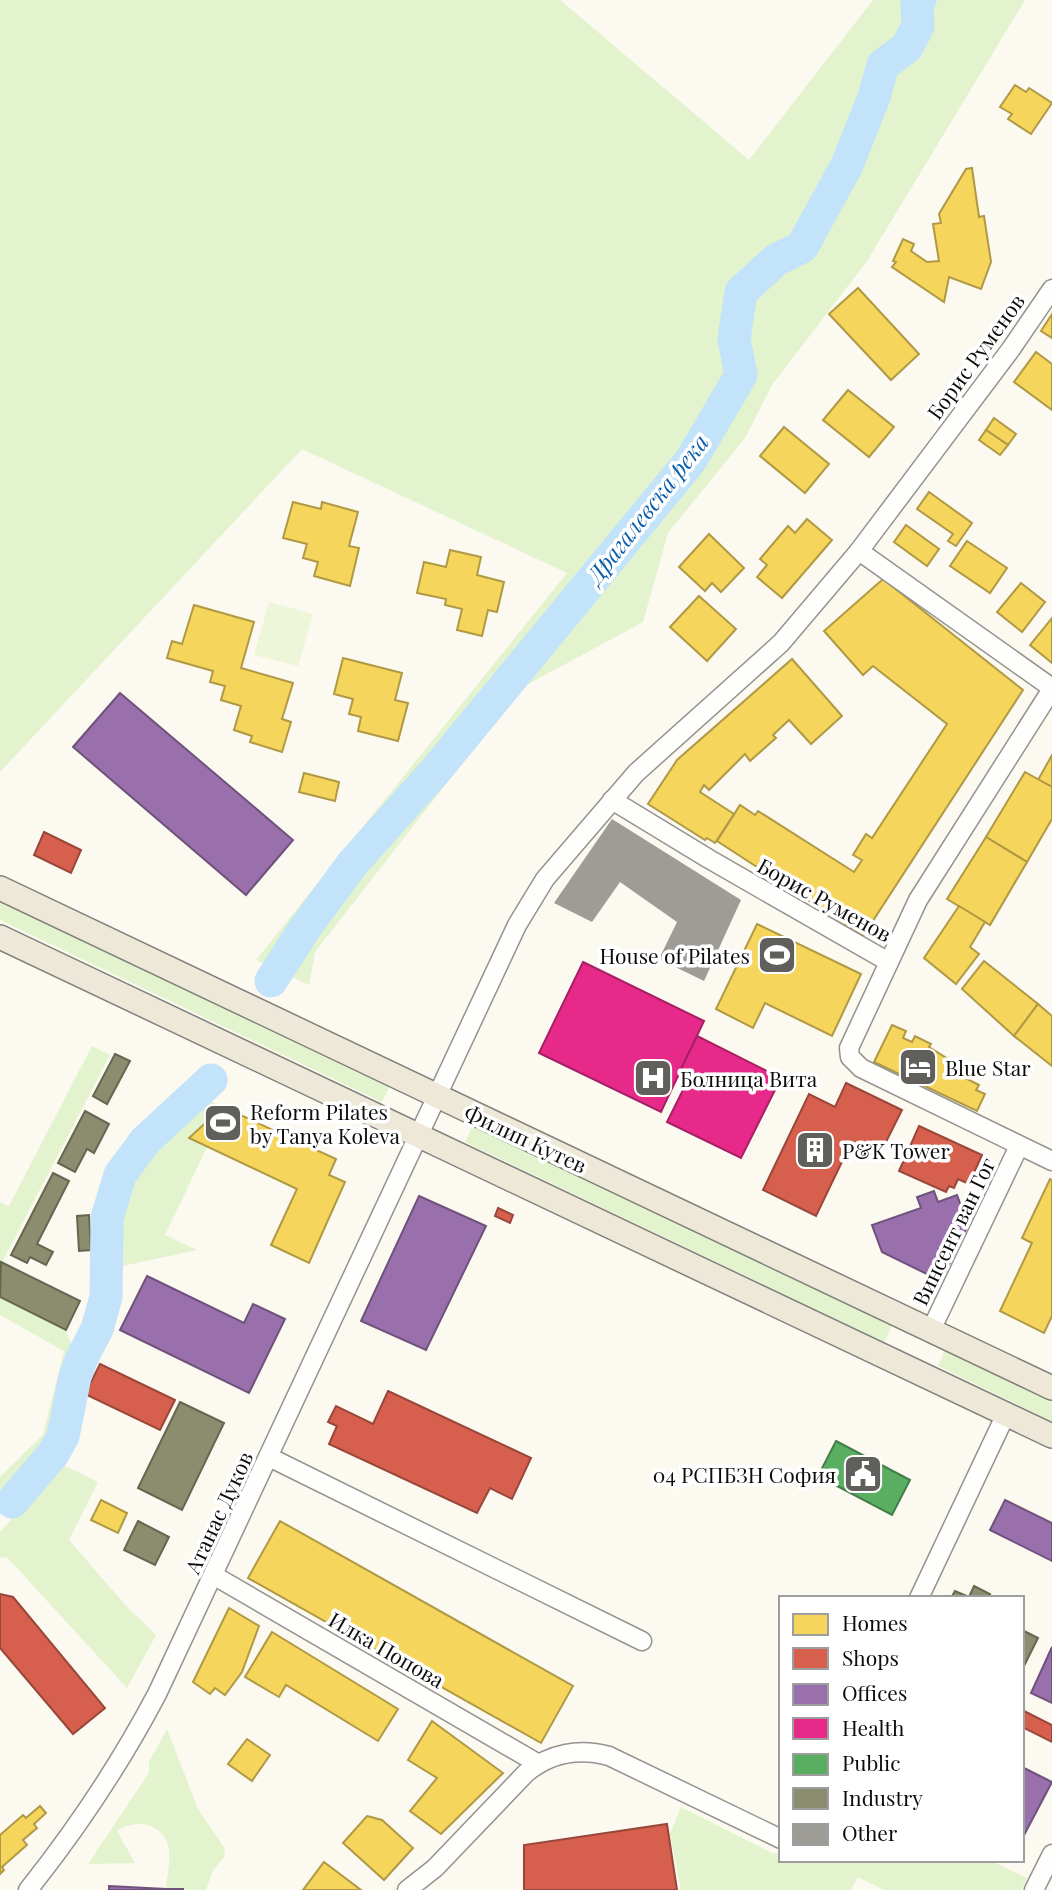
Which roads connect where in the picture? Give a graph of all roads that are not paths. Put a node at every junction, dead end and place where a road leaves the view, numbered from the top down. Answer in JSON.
{"nodes":[{"id":1,"x":1052,"y":289,"type":"edge"},
{"id":2,"x":859,"y":551,"type":"junction"},
{"id":3,"x":1052,"y":688,"type":"edge"},
{"id":4,"x":612,"y":800,"type":"junction"},
{"id":5,"x":0,"y":888,"type":"edge"},
{"id":6,"x":0,"y":937,"type":"edge"},
{"id":7,"x":887,"y":961,"type":"junction"},
{"id":8,"x":439,"y":1096,"type":"junction"},
{"id":9,"x":420,"y":1136,"type":"junction"},
{"id":10,"x":1019,"y":1146,"type":"junction"},
{"id":11,"x":1052,"y":1161,"type":"edge"},
{"id":12,"x":931,"y":1330,"type":"junction"},
{"id":13,"x":1052,"y":1388,"type":"edge"},
{"id":14,"x":1006,"y":1414,"type":"junction"},
{"id":15,"x":1052,"y":1436,"type":"edge"},
{"id":16,"x":269,"y":1457,"type":"junction"},
{"id":17,"x":213,"y":1575,"type":"junction"},
{"id":18,"x":920,"y":1596,"type":"edge"},
{"id":19,"x":642,"y":1642,"type":"dead end"},
{"id":20,"x":537,"y":1763,"type":"junction"},
{"id":21,"x":779,"y":1838,"type":"edge"},
{"id":22,"x":1052,"y":1854,"type":"edge"},
{"id":23,"x":28,"y":1890,"type":"edge"},
{"id":24,"x":407,"y":1890,"type":"edge"},
{"id":25,"x":1034,"y":1890,"type":"edge"}],
"edges":[{"from":1,"to":2,"type":"street","name":"Борис Руменов"},
{"from":2,"to":3,"type":"street","name":"Борис Руменов"},
{"from":2,"to":4,"type":"street","name":"Борис Руменов"},
{"from":3,"to":7,"type":"street","name":"Борис Руменов"},
{"from":4,"to":7,"type":"street","name":"Борис Руменов"},
{"from":4,"to":8,"type":"street","name":"Борис Руменов"},
{"from":5,"to":8,"type":"main road","name":"Филип Кутев"},
{"from":6,"to":9,"type":"main road","name":"Филип Кутев"},
{"from":7,"to":10,"type":"street"},
{"from":8,"to":9,"type":"street","name":"Атанас Дуков"},
{"from":8,"to":12,"type":"main road","name":"Филип Кутев"},
{"from":9,"to":14,"type":"main road","name":"Филип Кутев"},
{"from":9,"to":16,"type":"street","name":"Атанас Дуков"},
{"from":10,"to":11,"type":"street","name":"Винсент ван Гог"},
{"from":10,"to":12,"type":"street","name":"Винсент ван Гог"},
{"from":12,"to":13,"type":"main road","name":"Филип Кутев"},
{"from":14,"to":15,"type":"main road","name":"Филип Кутев"},
{"from":14,"to":18,"type":"street"},
{"from":16,"to":17,"type":"street","name":"Атанас Дуков"},
{"from":16,"to":19,"type":"street"},
{"from":17,"to":20,"type":"street","name":"Илка Попова"},
{"from":17,"to":23,"type":"street","name":"Атанас Дуков"},
{"from":20,"to":21,"type":"street"},
{"from":20,"to":24,"type":"street"},
{"from":22,"to":25,"type":"street"}]}
